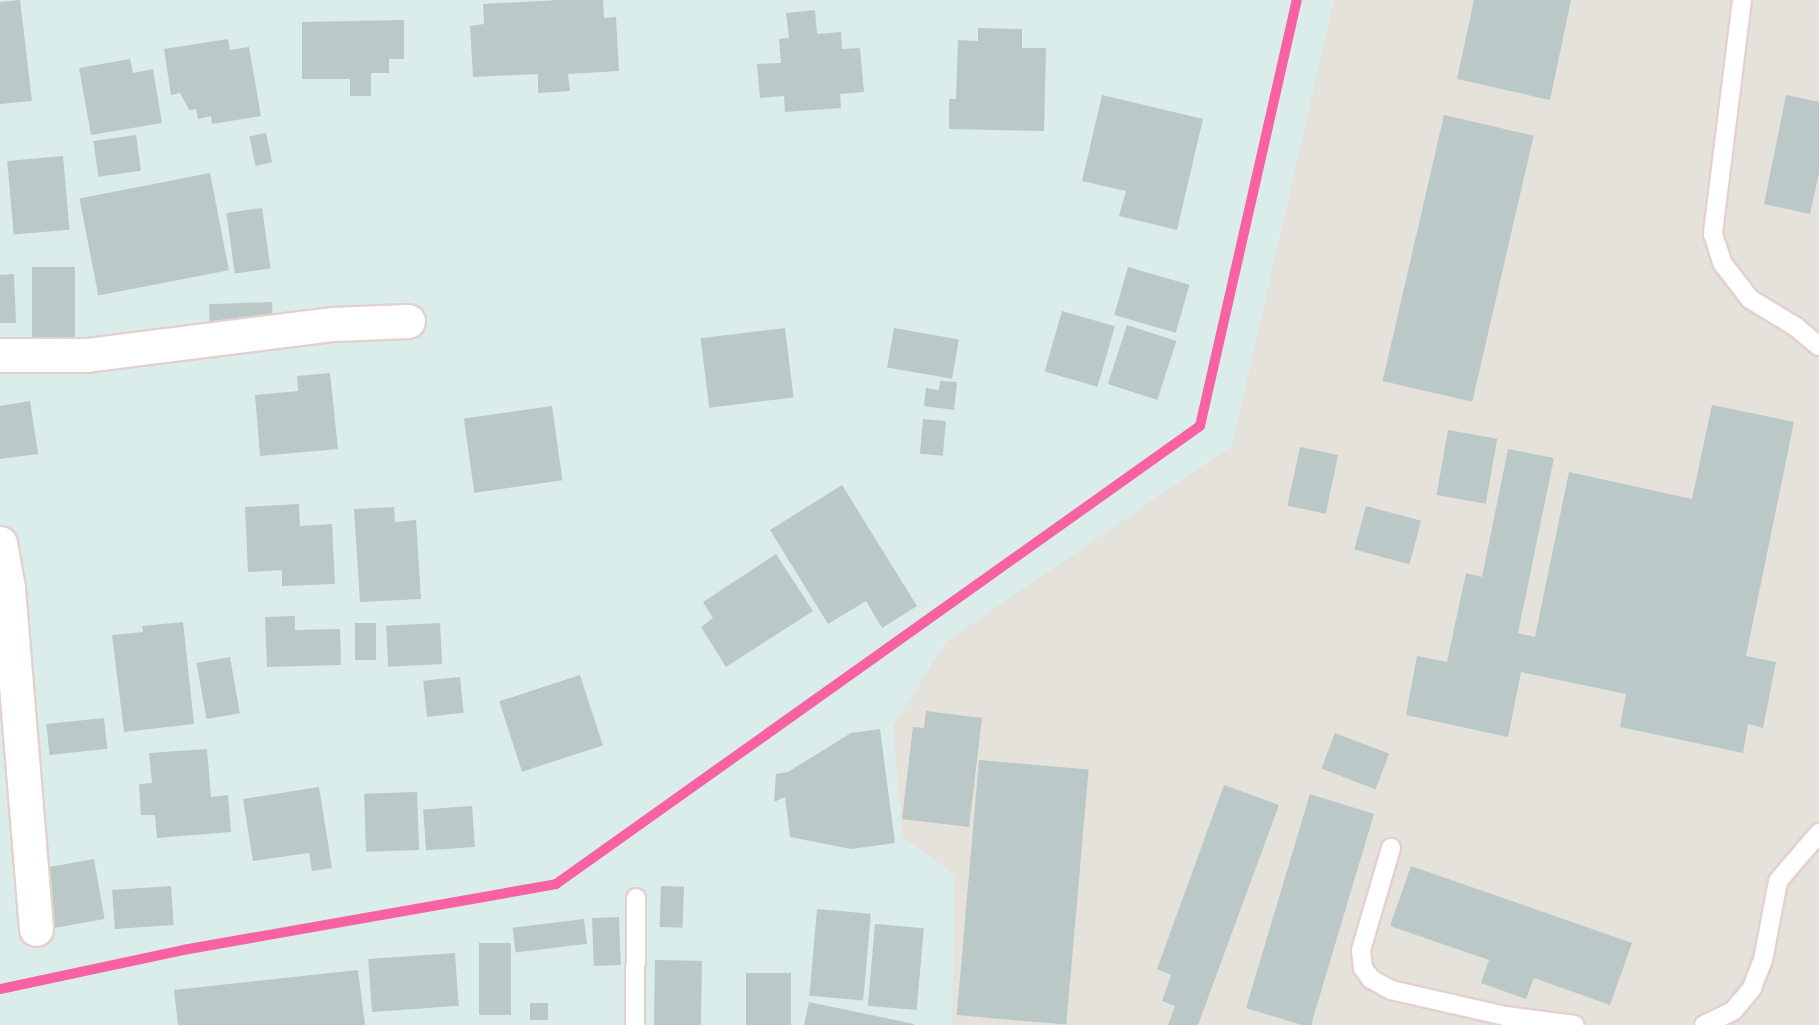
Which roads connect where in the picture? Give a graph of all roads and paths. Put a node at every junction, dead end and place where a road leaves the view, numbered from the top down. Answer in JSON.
{"nodes":[{"id":1,"x":1742,"y":0,"type":"edge"},
{"id":2,"x":408,"y":321,"type":"dead end"},
{"id":3,"x":1818,"y":343,"type":"edge"},
{"id":4,"x":0,"y":355,"type":"edge"},
{"id":5,"x":0,"y":543,"type":"edge"},
{"id":6,"x":1819,"y":833,"type":"edge"},
{"id":7,"x":1391,"y":848,"type":"dead end"},
{"id":8,"x":636,"y":898,"type":"dead end"},
{"id":9,"x":36,"y":929,"type":"dead end"},
{"id":10,"x":635,"y":1025,"type":"edge"},
{"id":11,"x":1574,"y":1025,"type":"edge"},
{"id":12,"x":1704,"y":1025,"type":"edge"}],
"edges":[{"from":1,"to":3,"type":"lane"},
{"from":2,"to":4,"type":"street"},
{"from":5,"to":9,"type":"street"},
{"from":6,"to":12,"type":"lane"},
{"from":7,"to":11,"type":"lane"},
{"from":8,"to":10,"type":"lane"}]}
